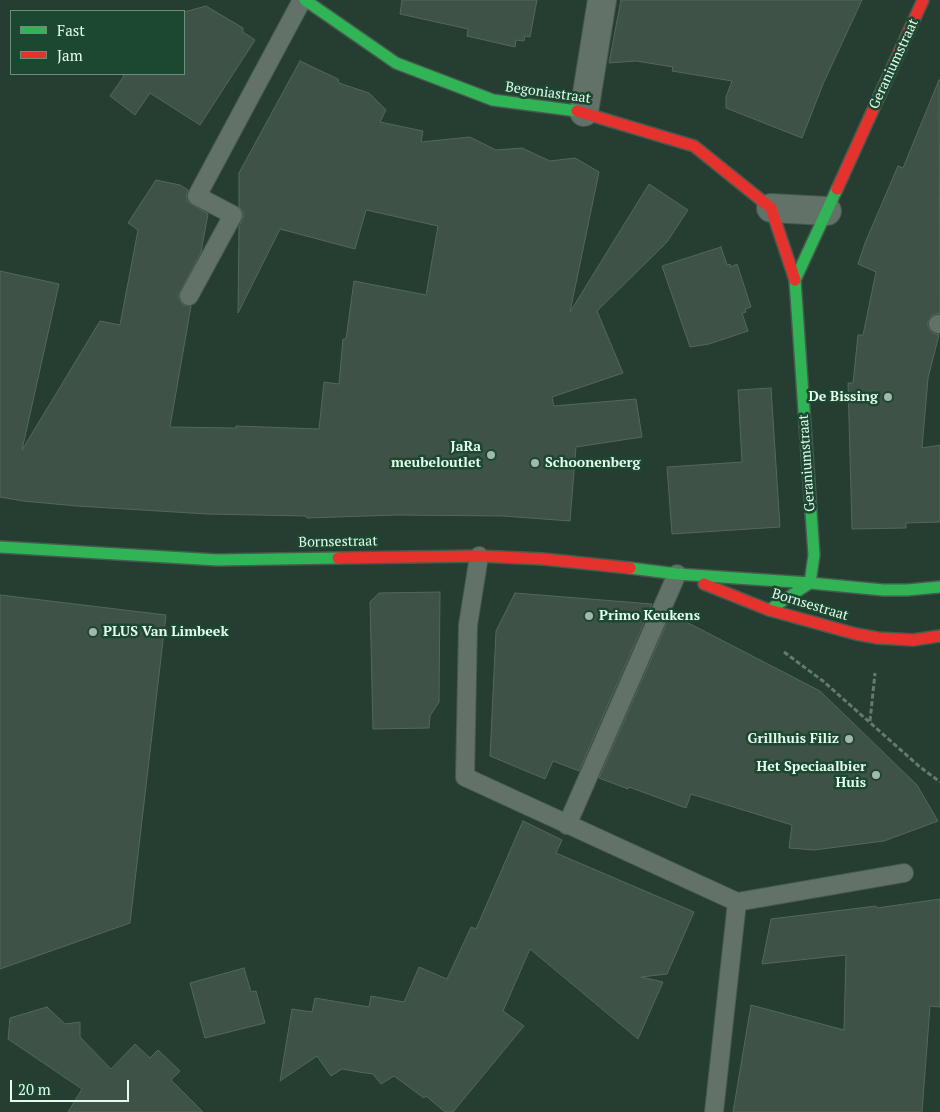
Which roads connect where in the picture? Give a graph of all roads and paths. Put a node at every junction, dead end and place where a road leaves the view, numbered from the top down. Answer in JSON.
{"nodes":[{"id":1,"x":304,"y":0,"type":"edge"},
{"id":2,"x":602,"y":0,"type":"edge"},
{"id":3,"x":923,"y":0,"type":"edge"},
{"id":4,"x":584,"y":112,"type":"junction"},
{"id":5,"x":771,"y":208,"type":"junction"},
{"id":6,"x":827,"y":211,"type":"junction"},
{"id":7,"x":795,"y":280,"type":"junction"},
{"id":8,"x":189,"y":296,"type":"dead end"},
{"id":9,"x":0,"y":547,"type":"edge"},
{"id":10,"x":479,"y":556,"type":"junction"},
{"id":11,"x":677,"y":574,"type":"junction"},
{"id":12,"x":810,"y":583,"type":"junction"},
{"id":13,"x":939,"y":590,"type":"edge"},
{"id":14,"x":769,"y":610,"type":"junction"},
{"id":15,"x":940,"y":636,"type":"edge"},
{"id":16,"x":777,"y":647,"type":"dead end"},
{"id":17,"x":940,"y":782,"type":"edge"},
{"id":18,"x":567,"y":825,"type":"junction"},
{"id":19,"x":904,"y":873,"type":"dead end"},
{"id":20,"x":737,"y":902,"type":"junction"},
{"id":21,"x":714,"y":1112,"type":"edge"}],
"edges":[{"from":1,"to":4,"type":"street","name":"Begoniastraat"},
{"from":1,"to":8,"type":"lane"},
{"from":2,"to":4,"type":"street"},
{"from":3,"to":6,"type":"street","name":"Geraniumstraat"},
{"from":4,"to":5,"type":"street","name":"Begoniastraat"},
{"from":5,"to":6,"type":"street"},
{"from":5,"to":7,"type":"street"},
{"from":6,"to":7,"type":"street","name":"Geraniumstraat"},
{"from":7,"to":12,"type":"street","name":"Geraniumstraat"},
{"from":9,"to":10,"type":"street","name":"Bornsestraat"},
{"from":10,"to":11,"type":"street","name":"Bornsestraat"},
{"from":10,"to":18,"type":"lane"},
{"from":11,"to":12,"type":"street","name":"Bornsestraat"},
{"from":11,"to":14,"type":"street","name":"Bornsestraat"},
{"from":11,"to":18,"type":"lane"},
{"from":12,"to":13,"type":"street","name":"Bornsestraat"},
{"from":12,"to":14,"type":"street"},
{"from":14,"to":15,"type":"street","name":"Bornsestraat"},
{"from":16,"to":17,"type":"path"},
{"from":18,"to":20,"type":"lane"},
{"from":19,"to":20,"type":"lane"},
{"from":20,"to":21,"type":"lane"}]}
